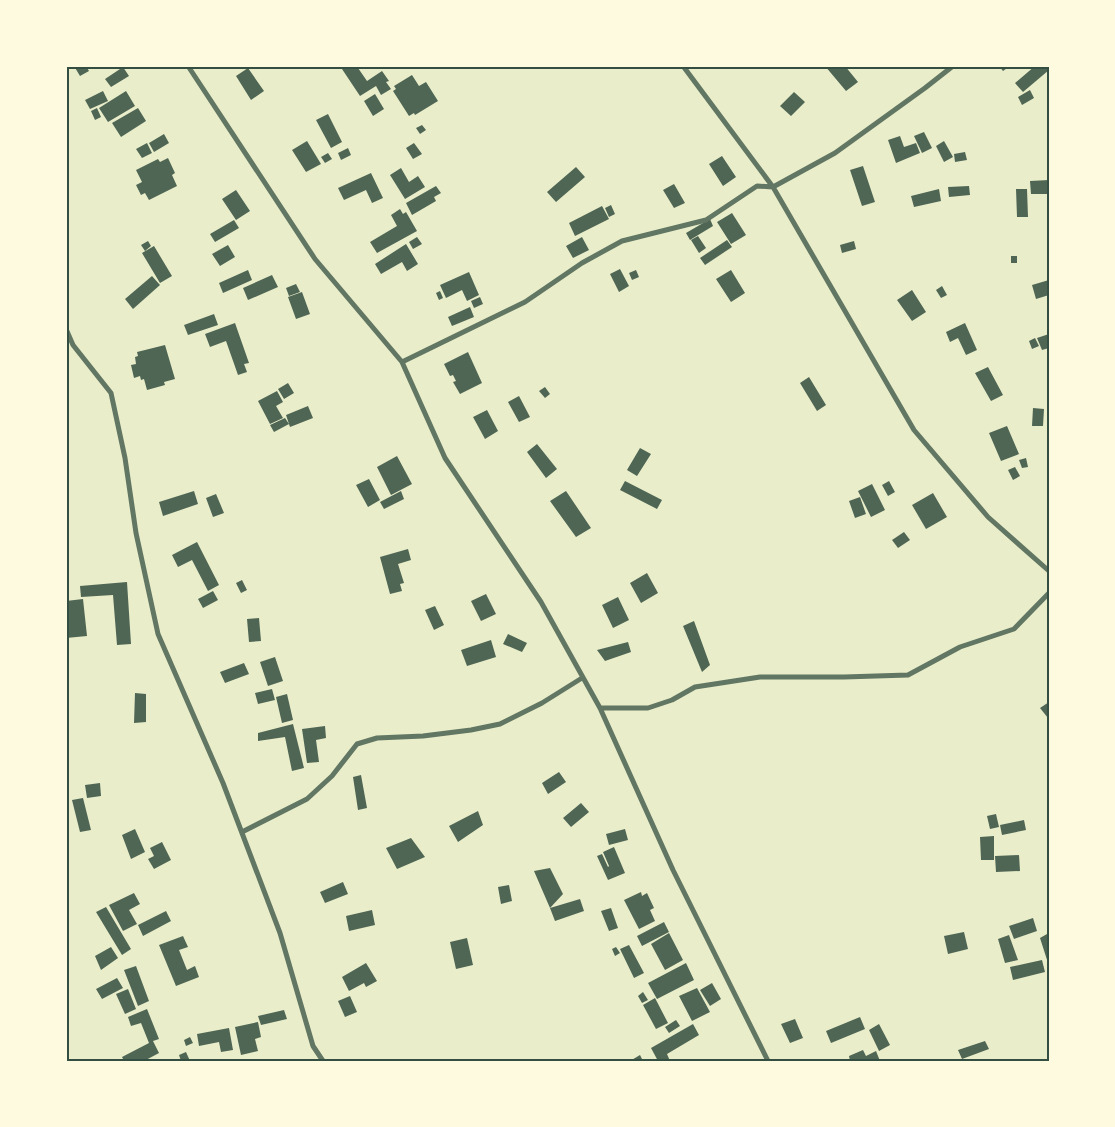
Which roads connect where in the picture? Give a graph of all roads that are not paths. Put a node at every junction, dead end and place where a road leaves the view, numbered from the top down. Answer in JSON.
{"nodes":[{"id":1,"x":188,"y":66,"type":"edge"},
{"id":2,"x":683,"y":66,"type":"edge"},
{"id":3,"x":953,"y":66,"type":"edge"},
{"id":4,"x":772,"y":187,"type":"junction"},
{"id":5,"x":66,"y":329,"type":"edge"},
{"id":6,"x":402,"y":362,"type":"junction"},
{"id":7,"x":1049,"y":571,"type":"edge"},
{"id":8,"x":1049,"y":593,"type":"edge"},
{"id":9,"x":582,"y":678,"type":"junction"},
{"id":10,"x":600,"y":708,"type":"junction"},
{"id":11,"x":242,"y":832,"type":"junction"},
{"id":12,"x":323,"y":1061,"type":"edge"},
{"id":13,"x":768,"y":1061,"type":"edge"}],
"edges":[{"from":1,"to":6,"type":"street"},
{"from":2,"to":4,"type":"street"},
{"from":3,"to":4,"type":"street"},
{"from":4,"to":6,"type":"street"},
{"from":4,"to":7,"type":"street"},
{"from":5,"to":11,"type":"street"},
{"from":6,"to":9,"type":"street"},
{"from":8,"to":10,"type":"street"},
{"from":9,"to":10,"type":"street"},
{"from":9,"to":11,"type":"street"},
{"from":10,"to":13,"type":"street"},
{"from":11,"to":12,"type":"street"}]}
